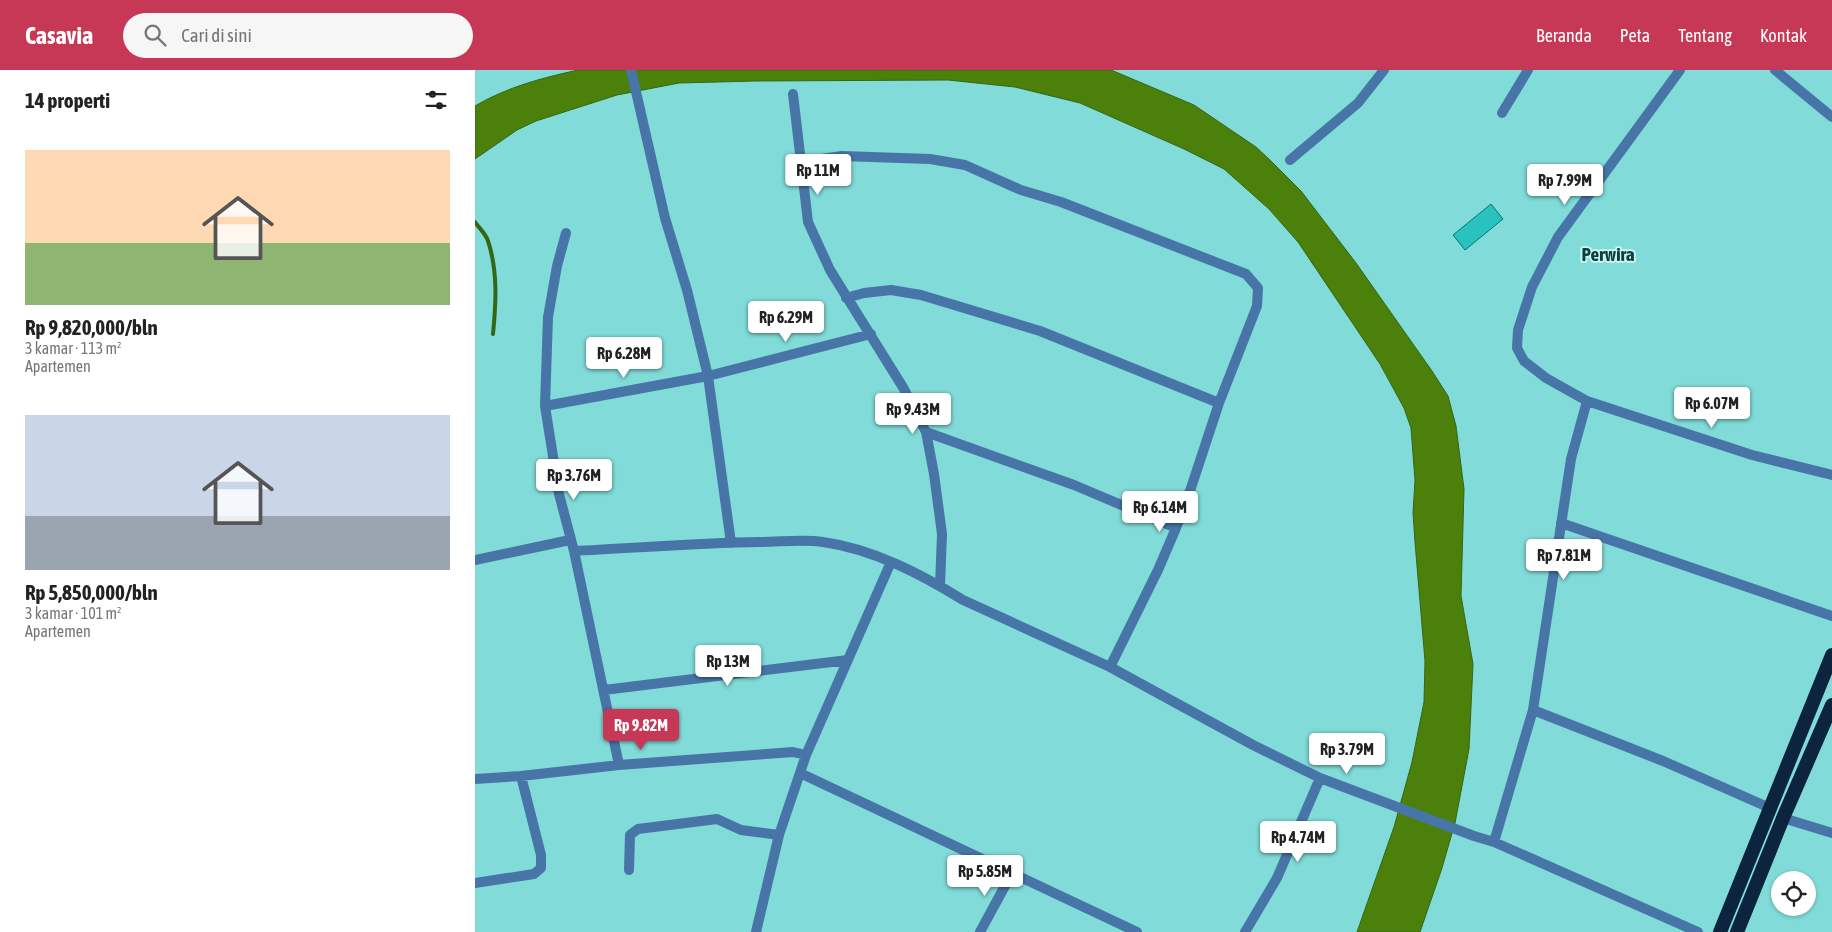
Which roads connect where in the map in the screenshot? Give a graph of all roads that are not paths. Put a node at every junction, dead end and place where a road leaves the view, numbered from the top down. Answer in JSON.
{"nodes":[{"id":1,"x":631,"y":70,"type":"edge"},
{"id":2,"x":1384,"y":70,"type":"edge"},
{"id":3,"x":1528,"y":70,"type":"edge"},
{"id":4,"x":1680,"y":70,"type":"edge"},
{"id":5,"x":1775,"y":70,"type":"edge"},
{"id":6,"x":793,"y":94,"type":"dead end"},
{"id":7,"x":1502,"y":113,"type":"dead end"},
{"id":8,"x":1832,"y":117,"type":"edge"},
{"id":9,"x":1290,"y":160,"type":"dead end"},
{"id":10,"x":801,"y":162,"type":"junction"},
{"id":11,"x":565,"y":233,"type":"dead end"},
{"id":12,"x":846,"y":298,"type":"junction"},
{"id":13,"x":871,"y":334,"type":"junction"},
{"id":14,"x":708,"y":376,"type":"junction"},
{"id":15,"x":1587,"y":401,"type":"junction"},
{"id":16,"x":1219,"y":403,"type":"junction"},
{"id":17,"x":545,"y":406,"type":"junction"},
{"id":18,"x":926,"y":432,"type":"junction"},
{"id":19,"x":1832,"y":475,"type":"edge"},
{"id":20,"x":1561,"y":523,"type":"junction"},
{"id":21,"x":1176,"y":528,"type":"junction"},
{"id":22,"x":570,"y":540,"type":"junction"},
{"id":23,"x":731,"y":543,"type":"junction"},
{"id":24,"x":574,"y":551,"type":"junction"},
{"id":25,"x":475,"y":560,"type":"edge"},
{"id":26,"x":891,"y":562,"type":"junction"},
{"id":27,"x":940,"y":586,"type":"junction"},
{"id":28,"x":1832,"y":616,"type":"edge"},
{"id":29,"x":1832,"y":655,"type":"edge"},
{"id":30,"x":848,"y":660,"type":"junction"},
{"id":31,"x":1110,"y":667,"type":"junction"},
{"id":32,"x":604,"y":690,"type":"junction"},
{"id":33,"x":1832,"y":705,"type":"edge"},
{"id":34,"x":1533,"y":710,"type":"junction"},
{"id":35,"x":806,"y":755,"type":"junction"},
{"id":36,"x":619,"y":765,"type":"junction"},
{"id":37,"x":800,"y":773,"type":"junction"},
{"id":38,"x":521,"y":776,"type":"junction"},
{"id":39,"x":1320,"y":778,"type":"junction"},
{"id":40,"x":475,"y":779,"type":"edge"},
{"id":41,"x":1770,"y":808,"type":"junction"},
{"id":42,"x":1783,"y":818,"type":"junction"},
{"id":43,"x":1832,"y":833,"type":"edge"},
{"id":44,"x":779,"y":835,"type":"junction"},
{"id":45,"x":1494,"y":842,"type":"junction"},
{"id":46,"x":629,"y":870,"type":"dead end"},
{"id":47,"x":1012,"y":873,"type":"junction"},
{"id":48,"x":475,"y":883,"type":"edge"},
{"id":49,"x":756,"y":932,"type":"edge"},
{"id":50,"x":980,"y":932,"type":"edge"},
{"id":51,"x":1137,"y":932,"type":"edge"},
{"id":52,"x":1245,"y":932,"type":"edge"},
{"id":53,"x":1698,"y":932,"type":"edge"},
{"id":54,"x":1719,"y":932,"type":"edge"},
{"id":55,"x":1737,"y":932,"type":"edge"}],
"edges":[{"from":1,"to":14,"type":"street"},
{"from":2,"to":9,"type":"street"},
{"from":3,"to":7,"type":"street"},
{"from":4,"to":15,"type":"street"},
{"from":5,"to":8,"type":"street"},
{"from":6,"to":10,"type":"street"},
{"from":10,"to":12,"type":"street"},
{"from":10,"to":16,"type":"street"},
{"from":11,"to":17,"type":"street"},
{"from":12,"to":13,"type":"street"},
{"from":12,"to":16,"type":"street"},
{"from":13,"to":14,"type":"street"},
{"from":13,"to":18,"type":"street"},
{"from":14,"to":17,"type":"street"},
{"from":14,"to":23,"type":"street"},
{"from":15,"to":19,"type":"street"},
{"from":15,"to":20,"type":"street"},
{"from":16,"to":21,"type":"street"},
{"from":17,"to":22,"type":"street"},
{"from":18,"to":21,"type":"street"},
{"from":18,"to":27,"type":"street"},
{"from":20,"to":28,"type":"street"},
{"from":20,"to":34,"type":"street"},
{"from":21,"to":31,"type":"street"},
{"from":22,"to":24,"type":"street"},
{"from":22,"to":25,"type":"street"},
{"from":23,"to":24,"type":"street"},
{"from":23,"to":26,"type":"street"},
{"from":24,"to":32,"type":"street"},
{"from":26,"to":27,"type":"street"},
{"from":26,"to":30,"type":"street"},
{"from":27,"to":31,"type":"street"},
{"from":29,"to":41,"type":"highway"},
{"from":30,"to":32,"type":"street"},
{"from":30,"to":35,"type":"street"},
{"from":31,"to":39,"type":"street"},
{"from":32,"to":36,"type":"street"},
{"from":33,"to":42,"type":"highway"},
{"from":34,"to":41,"type":"street"},
{"from":34,"to":45,"type":"street"},
{"from":35,"to":36,"type":"street"},
{"from":35,"to":37,"type":"street"},
{"from":36,"to":38,"type":"street"},
{"from":37,"to":44,"type":"street"},
{"from":37,"to":47,"type":"street"},
{"from":38,"to":40,"type":"street"},
{"from":38,"to":48,"type":"street"},
{"from":39,"to":45,"type":"street"},
{"from":39,"to":52,"type":"street"},
{"from":41,"to":54,"type":"highway"},
{"from":42,"to":43,"type":"street"},
{"from":42,"to":55,"type":"highway"},
{"from":44,"to":46,"type":"street"},
{"from":44,"to":49,"type":"street"},
{"from":45,"to":53,"type":"street"},
{"from":47,"to":50,"type":"street"},
{"from":47,"to":51,"type":"street"}]}
